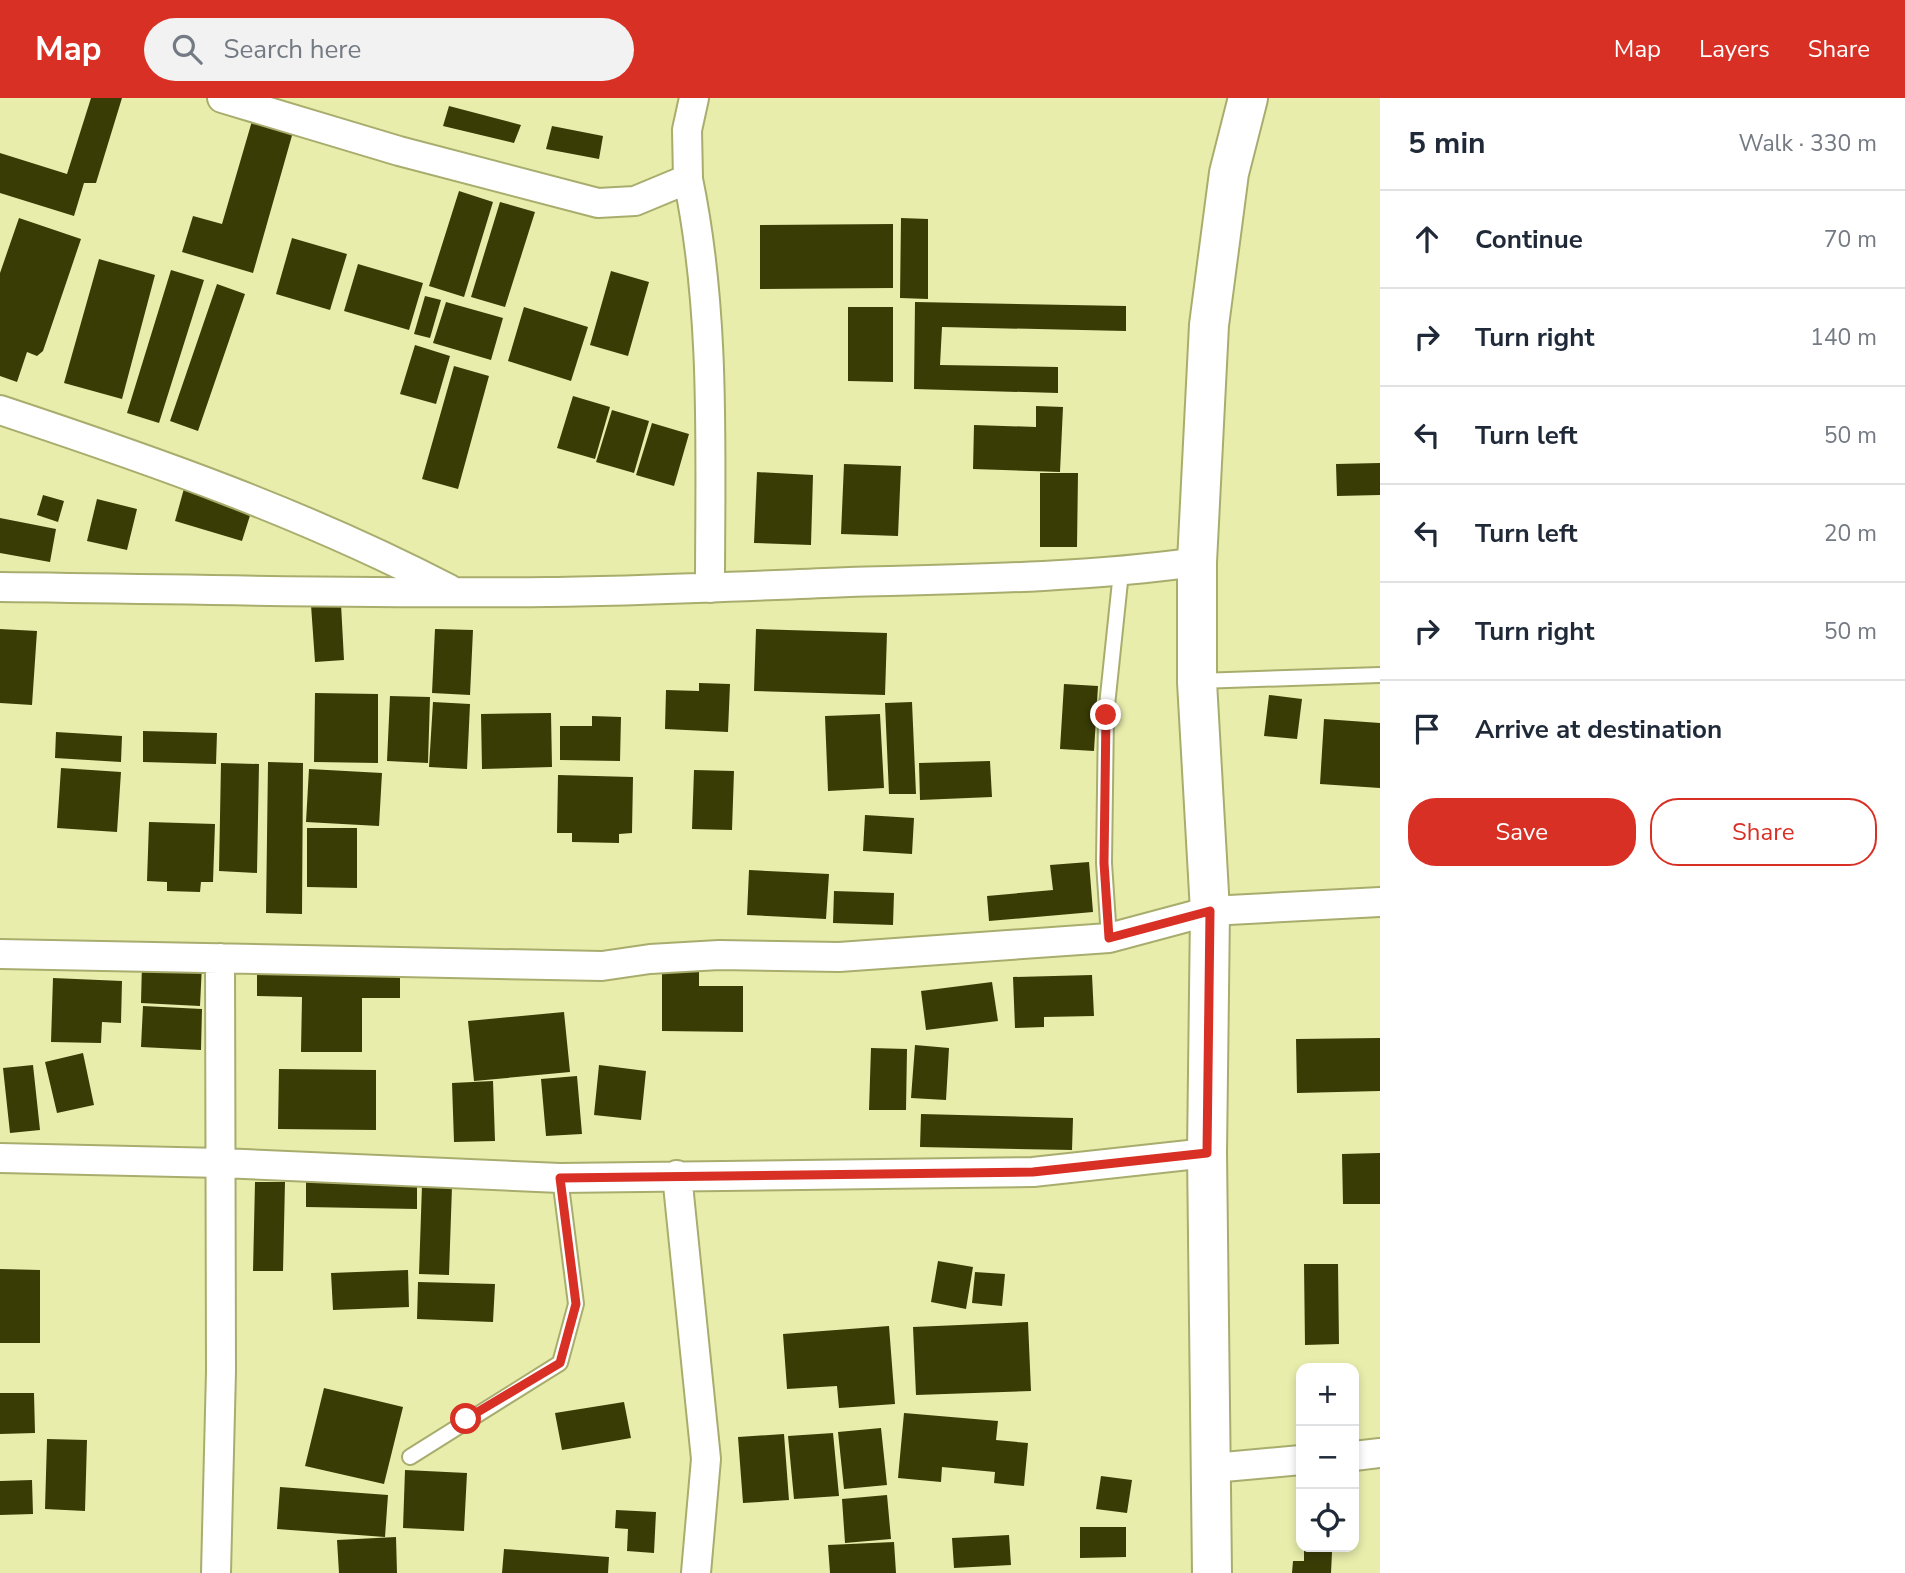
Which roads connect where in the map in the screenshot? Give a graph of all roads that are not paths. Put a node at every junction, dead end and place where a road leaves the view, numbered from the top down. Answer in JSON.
{"nodes":[{"id":1,"x":222,"y":98,"type":"edge"},
{"id":2,"x":694,"y":98,"type":"edge"},
{"id":3,"x":1248,"y":98,"type":"edge"},
{"id":4,"x":688,"y":179,"type":"junction"},
{"id":5,"x":0,"y":410,"type":"edge"},
{"id":6,"x":1197,"y":562,"type":"junction"},
{"id":7,"x":1121,"y":572,"type":"junction"},
{"id":8,"x":0,"y":587,"type":"edge"},
{"id":9,"x":710,"y":588,"type":"junction"},
{"id":10,"x":455,"y":592,"type":"junction"},
{"id":11,"x":1380,"y":675,"type":"edge"},
{"id":12,"x":1197,"y":681,"type":"junction"},
{"id":13,"x":1380,"y":902,"type":"edge"},
{"id":14,"x":1210,"y":911,"type":"junction"},
{"id":15,"x":1109,"y":938,"type":"junction"},
{"id":16,"x":0,"y":954,"type":"edge"},
{"id":17,"x":220,"y":958,"type":"junction"},
{"id":18,"x":1207,"y":1153,"type":"junction"},
{"id":19,"x":0,"y":1158,"type":"edge"},
{"id":20,"x":220,"y":1163,"type":"junction"},
{"id":21,"x":677,"y":1175,"type":"junction"},
{"id":22,"x":560,"y":1178,"type":"junction"},
{"id":23,"x":1380,"y":1453,"type":"edge"},
{"id":24,"x":1359,"y":1455,"type":"edge"},
{"id":25,"x":410,"y":1457,"type":"dead end"},
{"id":26,"x":1296,"y":1460,"type":"edge"},
{"id":27,"x":1213,"y":1468,"type":"junction"},
{"id":28,"x":216,"y":1573,"type":"edge"},
{"id":29,"x":696,"y":1573,"type":"edge"},
{"id":30,"x":1212,"y":1573,"type":"edge"}],
"edges":[{"from":1,"to":4,"type":"street"},
{"from":2,"to":4,"type":"street"},
{"from":3,"to":6,"type":"street"},
{"from":4,"to":9,"type":"street"},
{"from":5,"to":10,"type":"street"},
{"from":6,"to":7,"type":"street"},
{"from":6,"to":12,"type":"street"},
{"from":7,"to":9,"type":"street"},
{"from":7,"to":15,"type":"lane"},
{"from":8,"to":10,"type":"street"},
{"from":9,"to":10,"type":"street"},
{"from":11,"to":12,"type":"lane"},
{"from":12,"to":14,"type":"street"},
{"from":13,"to":14,"type":"street"},
{"from":14,"to":15,"type":"street"},
{"from":14,"to":18,"type":"street"},
{"from":15,"to":17,"type":"street"},
{"from":16,"to":17,"type":"street"},
{"from":17,"to":20,"type":"street"},
{"from":18,"to":21,"type":"street"},
{"from":18,"to":27,"type":"street"},
{"from":19,"to":20,"type":"street"},
{"from":20,"to":22,"type":"street"},
{"from":20,"to":28,"type":"street"},
{"from":21,"to":22,"type":"street"},
{"from":21,"to":29,"type":"street"},
{"from":22,"to":25,"type":"lane"},
{"from":23,"to":24,"type":"street"},
{"from":26,"to":27,"type":"street"},
{"from":27,"to":30,"type":"street"}]}
